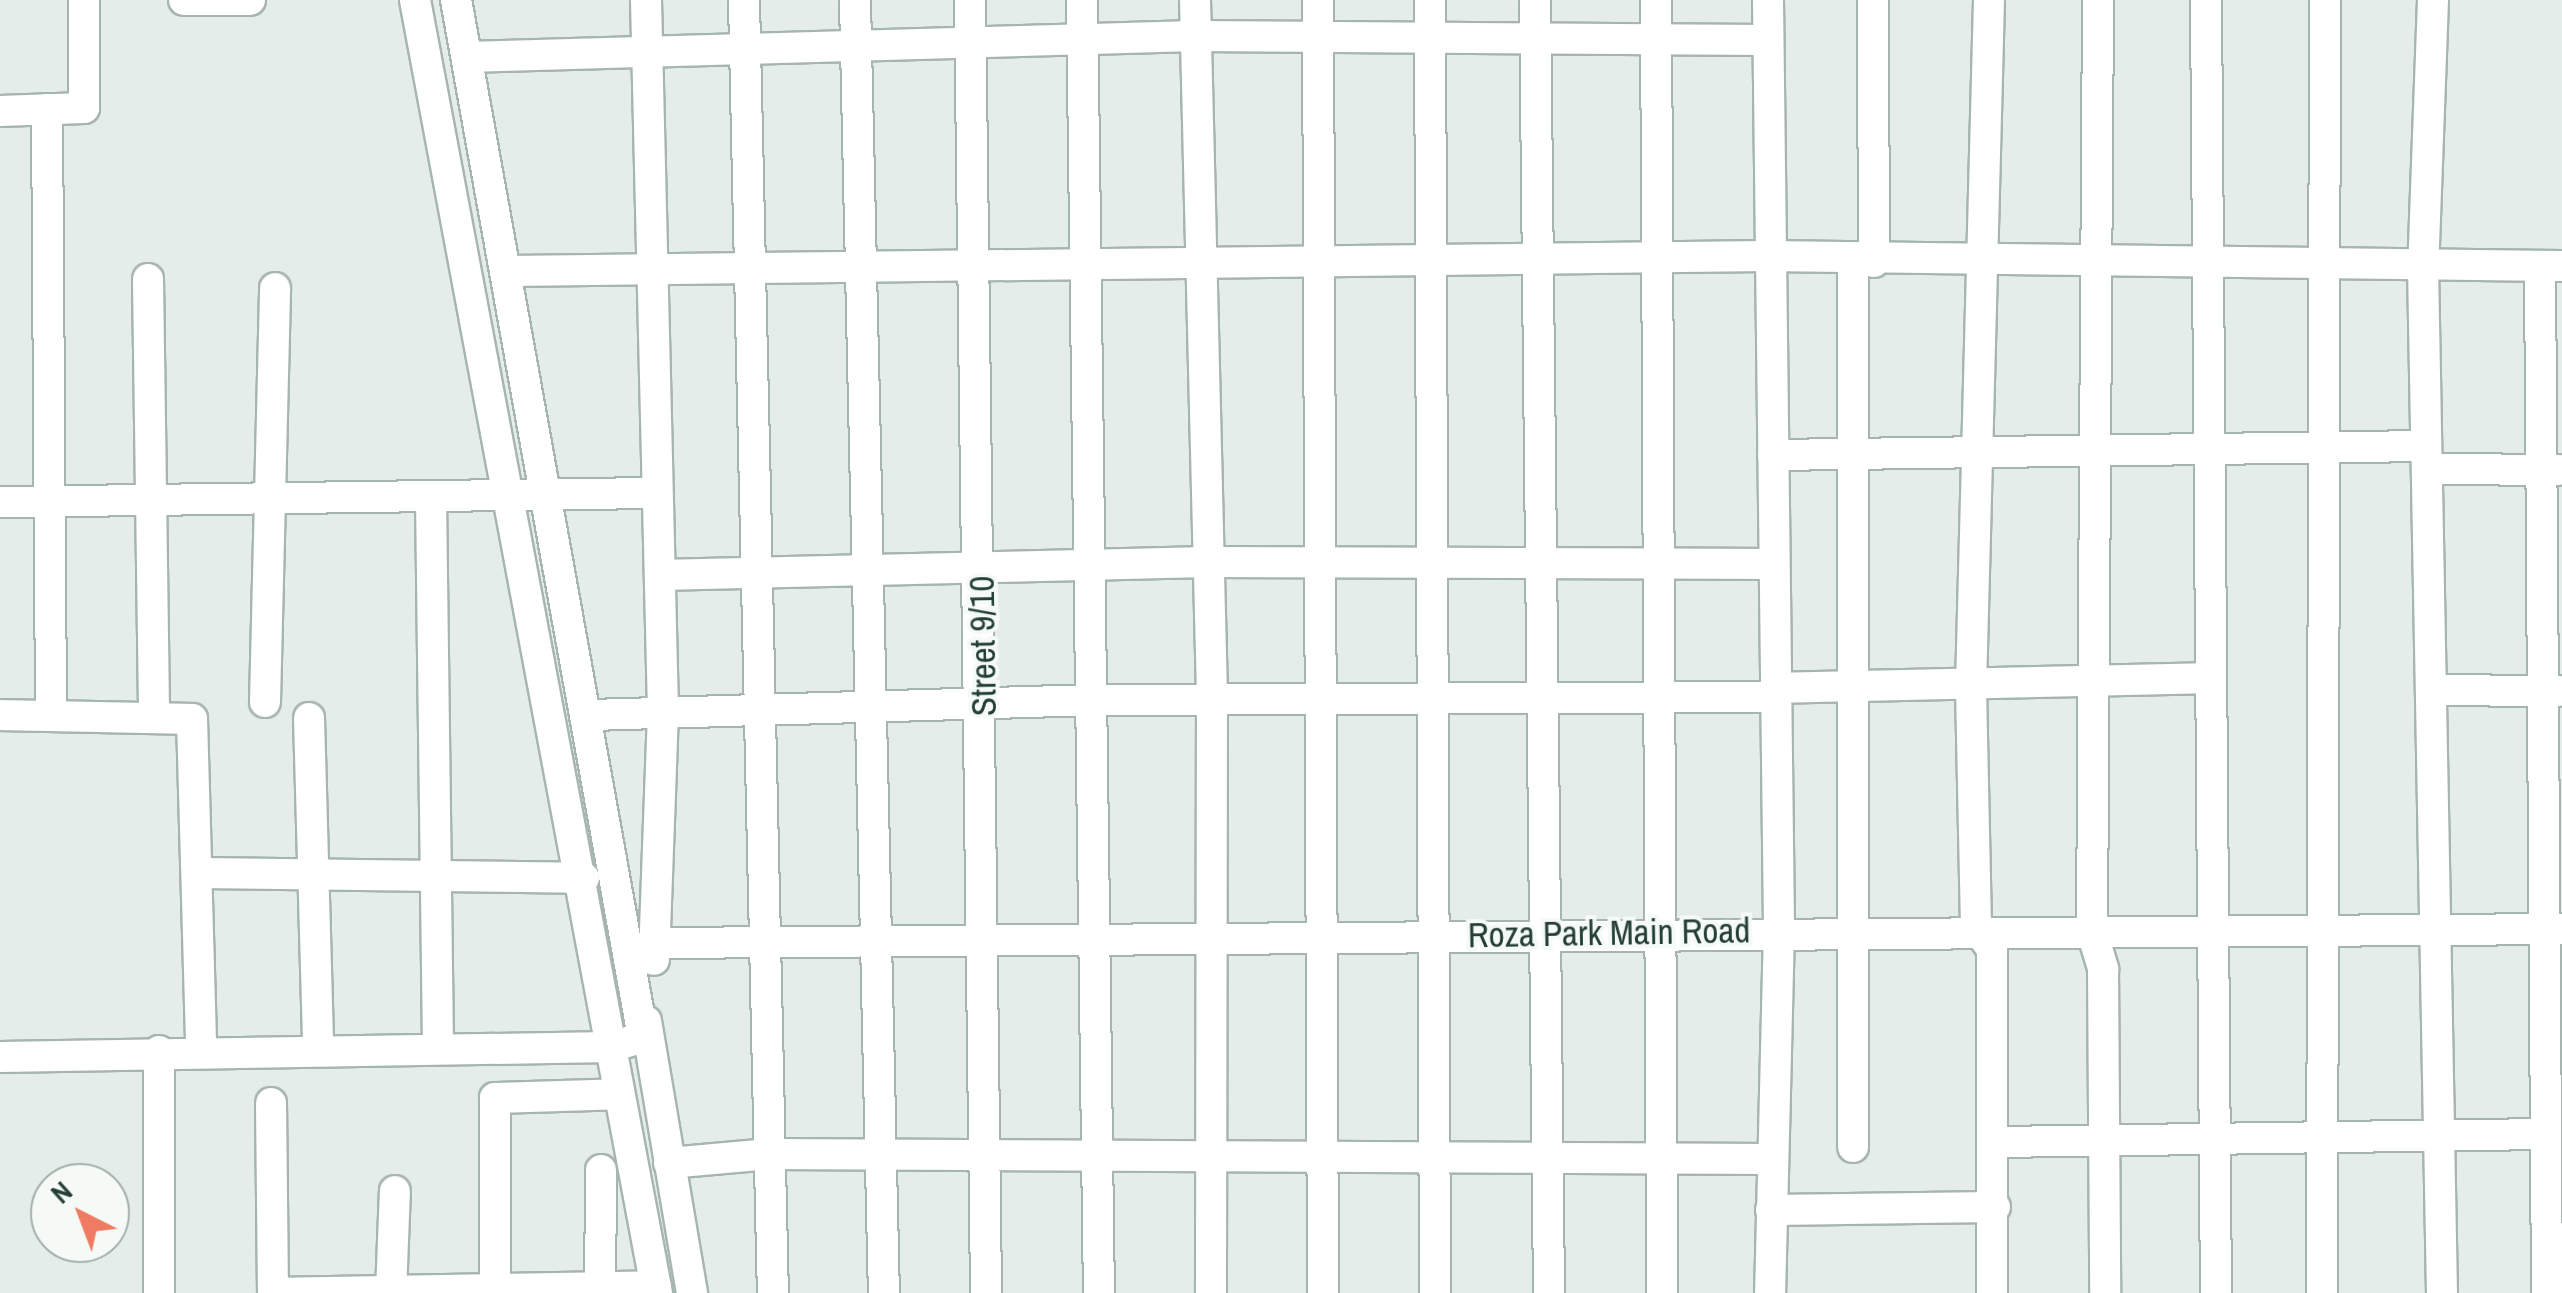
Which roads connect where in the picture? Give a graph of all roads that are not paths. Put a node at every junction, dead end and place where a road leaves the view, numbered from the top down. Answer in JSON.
{"nodes":[{"id":1,"x":84,"y":0,"type":"edge"},
{"id":2,"x":184,"y":0,"type":"edge"},
{"id":3,"x":250,"y":0,"type":"edge"},
{"id":4,"x":415,"y":0,"type":"edge"},
{"id":5,"x":456,"y":0,"type":"edge"},
{"id":6,"x":646,"y":0,"type":"edge"},
{"id":7,"x":744,"y":0,"type":"edge"},
{"id":8,"x":855,"y":0,"type":"edge"},
{"id":9,"x":970,"y":0,"type":"edge"},
{"id":10,"x":1082,"y":0,"type":"edge"},
{"id":11,"x":1194,"y":0,"type":"edge"},
{"id":12,"x":1318,"y":0,"type":"edge"},
{"id":13,"x":1430,"y":0,"type":"edge"},
{"id":14,"x":1534,"y":0,"type":"edge"},
{"id":15,"x":1656,"y":0,"type":"edge"},
{"id":16,"x":1768,"y":0,"type":"edge"},
{"id":17,"x":1873,"y":0,"type":"edge"},
{"id":18,"x":1989,"y":0,"type":"edge"},
{"id":19,"x":2098,"y":0,"type":"edge"},
{"id":20,"x":2206,"y":0,"type":"edge"},
{"id":21,"x":2325,"y":0,"type":"edge"},
{"id":22,"x":2433,"y":0,"type":"edge"},
{"id":23,"x":1195,"y":36,"type":"junction"},
{"id":24,"x":1318,"y":36,"type":"junction"},
{"id":25,"x":1430,"y":36,"type":"junction"},
{"id":26,"x":1535,"y":36,"type":"junction"},
{"id":27,"x":1656,"y":38,"type":"junction"},
{"id":28,"x":1082,"y":39,"type":"junction"},
{"id":29,"x":1766,"y":40,"type":"junction"},
{"id":30,"x":856,"y":43,"type":"junction"},
{"id":31,"x":970,"y":43,"type":"junction"},
{"id":32,"x":745,"y":46,"type":"junction"},
{"id":33,"x":644,"y":50,"type":"junction"},
{"id":34,"x":466,"y":57,"type":"junction"},
{"id":35,"x":47,"y":109,"type":"junction"},
{"id":36,"x":0,"y":111,"type":"edge"},
{"id":37,"x":1766,"y":256,"type":"junction"},
{"id":38,"x":1655,"y":259,"type":"junction"},
{"id":39,"x":1863,"y":262,"type":"junction"},
{"id":40,"x":1982,"y":262,"type":"junction"},
{"id":41,"x":1319,"y":265,"type":"junction"},
{"id":42,"x":1430,"y":265,"type":"junction"},
{"id":43,"x":1537,"y":265,"type":"junction"},
{"id":44,"x":976,"y":266,"type":"junction"},
{"id":45,"x":1088,"y":266,"type":"junction"},
{"id":46,"x":1196,"y":266,"type":"junction"},
{"id":47,"x":2096,"y":266,"type":"junction"},
{"id":48,"x":2551,"y":266,"type":"edge"},
{"id":49,"x":858,"y":267,"type":"junction"},
{"id":50,"x":2208,"y":267,"type":"junction"},
{"id":51,"x":752,"y":268,"type":"junction"},
{"id":52,"x":2324,"y":268,"type":"junction"},
{"id":53,"x":2424,"y":268,"type":"junction"},
{"id":54,"x":508,"y":271,"type":"junction"},
{"id":55,"x":652,"y":271,"type":"junction"},
{"id":56,"x":148,"y":279,"type":"dead end"},
{"id":57,"x":275,"y":288,"type":"dead end"},
{"id":58,"x":2322,"y":447,"type":"junction"},
{"id":59,"x":1850,"y":448,"type":"junction"},
{"id":60,"x":2208,"y":449,"type":"junction"},
{"id":61,"x":2094,"y":450,"type":"junction"},
{"id":62,"x":1974,"y":452,"type":"junction"},
{"id":63,"x":1773,"y":456,"type":"junction"},
{"id":64,"x":2426,"y":458,"type":"junction"},
{"id":65,"x":2552,"y":470,"type":"edge"},
{"id":66,"x":654,"y":493,"type":"junction"},
{"id":67,"x":550,"y":494,"type":"junction"},
{"id":68,"x":506,"y":496,"type":"junction"},
{"id":69,"x":431,"y":497,"type":"junction"},
{"id":70,"x":268,"y":500,"type":"junction"},
{"id":71,"x":0,"y":502,"type":"edge"},
{"id":72,"x":151,"y":502,"type":"junction"},
{"id":73,"x":50,"y":504,"type":"junction"},
{"id":74,"x":1208,"y":562,"type":"junction"},
{"id":75,"x":1539,"y":563,"type":"junction"},
{"id":76,"x":1654,"y":564,"type":"junction"},
{"id":77,"x":1774,"y":564,"type":"junction"},
{"id":78,"x":1431,"y":565,"type":"junction"},
{"id":79,"x":1320,"y":567,"type":"junction"},
{"id":80,"x":1092,"y":569,"type":"junction"},
{"id":81,"x":982,"y":571,"type":"junction"},
{"id":82,"x":866,"y":573,"type":"junction"},
{"id":83,"x":660,"y":574,"type":"junction"},
{"id":84,"x":758,"y":575,"type":"junction"},
{"id":85,"x":2094,"y":678,"type":"junction"},
{"id":86,"x":2211,"y":678,"type":"junction"},
{"id":87,"x":1971,"y":688,"type":"junction"},
{"id":88,"x":1852,"y":689,"type":"junction"},
{"id":89,"x":2432,"y":690,"type":"junction"},
{"id":90,"x":2553,"y":691,"type":"edge"},
{"id":91,"x":1775,"y":693,"type":"junction"},
{"id":92,"x":1653,"y":697,"type":"junction"},
{"id":93,"x":1212,"y":698,"type":"junction"},
{"id":94,"x":1092,"y":700,"type":"junction"},
{"id":95,"x":1430,"y":700,"type":"junction"},
{"id":96,"x":1538,"y":700,"type":"junction"},
{"id":97,"x":1319,"y":701,"type":"junction"},
{"id":98,"x":265,"y":702,"type":"dead end"},
{"id":99,"x":984,"y":704,"type":"junction"},
{"id":100,"x":869,"y":706,"type":"junction"},
{"id":101,"x":760,"y":710,"type":"junction"},
{"id":102,"x":664,"y":712,"type":"junction"},
{"id":103,"x":591,"y":715,"type":"junction"},
{"id":104,"x":0,"y":716,"type":"edge"},
{"id":105,"x":51,"y":716,"type":"junction"},
{"id":106,"x":154,"y":717,"type":"junction"},
{"id":107,"x":309,"y":718,"type":"dead end"},
{"id":108,"x":197,"y":873,"type":"junction"},
{"id":109,"x":310,"y":875,"type":"junction"},
{"id":110,"x":434,"y":876,"type":"junction"},
{"id":111,"x":584,"y":878,"type":"junction"},
{"id":112,"x":1976,"y":927,"type":"junction"},
{"id":113,"x":1779,"y":929,"type":"junction"},
{"id":114,"x":2554,"y":929,"type":"edge"},
{"id":115,"x":1854,"y":930,"type":"junction"},
{"id":116,"x":2437,"y":930,"type":"junction"},
{"id":117,"x":2213,"y":931,"type":"junction"},
{"id":118,"x":2323,"y":931,"type":"junction"},
{"id":119,"x":2092,"y":932,"type":"junction"},
{"id":120,"x":1098,"y":933,"type":"junction"},
{"id":121,"x":1213,"y":933,"type":"junction"},
{"id":122,"x":1654,"y":935,"type":"junction"},
{"id":123,"x":1432,"y":936,"type":"junction"},
{"id":124,"x":1542,"y":936,"type":"junction"},
{"id":125,"x":1322,"y":938,"type":"junction"},
{"id":126,"x":875,"y":940,"type":"junction"},
{"id":127,"x":987,"y":940,"type":"junction"},
{"id":128,"x":765,"y":941,"type":"junction"},
{"id":129,"x":656,"y":943,"type":"junction"},
{"id":130,"x":643,"y":1038,"type":"junction"},
{"id":131,"x":611,"y":1046,"type":"junction"},
{"id":132,"x":438,"y":1047,"type":"junction"},
{"id":133,"x":201,"y":1048,"type":"junction"},
{"id":134,"x":318,"y":1049,"type":"junction"},
{"id":135,"x":159,"y":1051,"type":"junction"},
{"id":136,"x":0,"y":1057,"type":"edge"},
{"id":137,"x":619,"y":1094,"type":"junction"},
{"id":138,"x":272,"y":1104,"type":"dead end"},
{"id":139,"x":2546,"y":1134,"type":"junction"},
{"id":140,"x":2440,"y":1137,"type":"junction"},
{"id":141,"x":2322,"y":1139,"type":"junction"},
{"id":142,"x":2215,"y":1141,"type":"junction"},
{"id":143,"x":1998,"y":1142,"type":"junction"},
{"id":144,"x":2106,"y":1143,"type":"junction"},
{"id":145,"x":1853,"y":1147,"type":"dead end"},
{"id":146,"x":1214,"y":1152,"type":"junction"},
{"id":147,"x":770,"y":1154,"type":"junction"},
{"id":148,"x":1323,"y":1154,"type":"junction"},
{"id":149,"x":1438,"y":1154,"type":"junction"},
{"id":150,"x":880,"y":1155,"type":"junction"},
{"id":151,"x":991,"y":1156,"type":"junction"},
{"id":152,"x":1097,"y":1156,"type":"junction"},
{"id":153,"x":1656,"y":1156,"type":"junction"},
{"id":154,"x":1771,"y":1158,"type":"junction"},
{"id":155,"x":1544,"y":1160,"type":"junction"},
{"id":156,"x":669,"y":1163,"type":"junction"},
{"id":157,"x":601,"y":1170,"type":"dead end"},
{"id":158,"x":395,"y":1191,"type":"dead end"},
{"id":159,"x":1995,"y":1207,"type":"junction"},
{"id":160,"x":1771,"y":1210,"type":"junction"},
{"id":161,"x":600,"y":1287,"type":"edge"},
{"id":162,"x":495,"y":1288,"type":"edge"},
{"id":163,"x":392,"y":1290,"type":"edge"},
{"id":164,"x":657,"y":1290,"type":"edge"},
{"id":165,"x":273,"y":1291,"type":"edge"},
{"id":166,"x":159,"y":1293,"type":"edge"},
{"id":167,"x":692,"y":1293,"type":"edge"},
{"id":168,"x":773,"y":1293,"type":"edge"},
{"id":169,"x":884,"y":1293,"type":"edge"},
{"id":170,"x":986,"y":1293,"type":"edge"},
{"id":171,"x":1099,"y":1293,"type":"edge"},
{"id":172,"x":1211,"y":1293,"type":"edge"},
{"id":173,"x":1323,"y":1293,"type":"edge"},
{"id":174,"x":1436,"y":1293,"type":"edge"},
{"id":175,"x":1549,"y":1293,"type":"edge"},
{"id":176,"x":1662,"y":1293,"type":"edge"},
{"id":177,"x":1770,"y":1293,"type":"edge"},
{"id":178,"x":1992,"y":1293,"type":"edge"},
{"id":179,"x":2105,"y":1293,"type":"edge"},
{"id":180,"x":2216,"y":1293,"type":"edge"},
{"id":181,"x":2322,"y":1293,"type":"edge"},
{"id":182,"x":2442,"y":1293,"type":"edge"},
{"id":183,"x":2547,"y":1293,"type":"edge"}],
"edges":[{"from":1,"to":35,"type":"street"},
{"from":2,"to":3,"type":"street"},
{"from":4,"to":68,"type":"street"},
{"from":5,"to":34,"type":"street"},
{"from":6,"to":33,"type":"street"},
{"from":7,"to":32,"type":"street"},
{"from":8,"to":30,"type":"street"},
{"from":9,"to":31,"type":"street","name":"Street 9/10"},
{"from":10,"to":28,"type":"street"},
{"from":11,"to":23,"type":"street"},
{"from":12,"to":24,"type":"street"},
{"from":13,"to":25,"type":"street"},
{"from":14,"to":26,"type":"street"},
{"from":15,"to":27,"type":"street"},
{"from":16,"to":29,"type":"street"},
{"from":17,"to":39,"type":"street"},
{"from":18,"to":40,"type":"street"},
{"from":19,"to":47,"type":"street"},
{"from":20,"to":50,"type":"street"},
{"from":21,"to":52,"type":"street"},
{"from":22,"to":53,"type":"street"},
{"from":23,"to":24,"type":"street"},
{"from":23,"to":28,"type":"street"},
{"from":23,"to":46,"type":"street"},
{"from":24,"to":25,"type":"street"},
{"from":24,"to":41,"type":"street"},
{"from":25,"to":26,"type":"street"},
{"from":25,"to":42,"type":"street"},
{"from":26,"to":27,"type":"street"},
{"from":26,"to":43,"type":"street"},
{"from":27,"to":29,"type":"street"},
{"from":27,"to":38,"type":"street"},
{"from":28,"to":31,"type":"street"},
{"from":28,"to":45,"type":"street"},
{"from":29,"to":37,"type":"street"},
{"from":30,"to":31,"type":"street"},
{"from":30,"to":32,"type":"street"},
{"from":30,"to":49,"type":"street"},
{"from":31,"to":44,"type":"street","name":"Street 9/10"},
{"from":32,"to":33,"type":"street"},
{"from":32,"to":51,"type":"street"},
{"from":33,"to":34,"type":"street"},
{"from":33,"to":55,"type":"street"},
{"from":34,"to":54,"type":"street"},
{"from":35,"to":36,"type":"street"},
{"from":35,"to":73,"type":"street"},
{"from":37,"to":38,"type":"street"},
{"from":37,"to":39,"type":"street"},
{"from":37,"to":63,"type":"street"},
{"from":38,"to":43,"type":"street"},
{"from":38,"to":76,"type":"street"},
{"from":39,"to":40,"type":"street"},
{"from":39,"to":59,"type":"street"},
{"from":40,"to":47,"type":"street"},
{"from":40,"to":62,"type":"street"},
{"from":41,"to":42,"type":"street"},
{"from":41,"to":46,"type":"street"},
{"from":41,"to":79,"type":"street"},
{"from":42,"to":43,"type":"street"},
{"from":42,"to":78,"type":"street"},
{"from":43,"to":75,"type":"street"},
{"from":44,"to":45,"type":"street"},
{"from":44,"to":49,"type":"street"},
{"from":44,"to":81,"type":"street","name":"Street 9/10"},
{"from":45,"to":46,"type":"street"},
{"from":45,"to":80,"type":"street"},
{"from":46,"to":74,"type":"street"},
{"from":47,"to":50,"type":"street"},
{"from":47,"to":61,"type":"street"},
{"from":48,"to":53,"type":"street"},
{"from":48,"to":65,"type":"street"},
{"from":49,"to":51,"type":"street"},
{"from":49,"to":82,"type":"street"},
{"from":50,"to":52,"type":"street"},
{"from":50,"to":60,"type":"street"},
{"from":51,"to":55,"type":"street"},
{"from":51,"to":84,"type":"street"},
{"from":52,"to":53,"type":"street"},
{"from":52,"to":58,"type":"street"},
{"from":53,"to":64,"type":"street"},
{"from":54,"to":55,"type":"street"},
{"from":54,"to":67,"type":"street"},
{"from":55,"to":66,"type":"street"},
{"from":56,"to":72,"type":"street"},
{"from":57,"to":70,"type":"street"},
{"from":58,"to":60,"type":"street"},
{"from":58,"to":64,"type":"street"},
{"from":58,"to":118,"type":"street"},
{"from":59,"to":62,"type":"street"},
{"from":59,"to":63,"type":"street"},
{"from":59,"to":88,"type":"street"},
{"from":60,"to":61,"type":"street"},
{"from":60,"to":86,"type":"street"},
{"from":61,"to":62,"type":"street"},
{"from":61,"to":85,"type":"street"},
{"from":62,"to":87,"type":"street"},
{"from":63,"to":77,"type":"street"},
{"from":64,"to":65,"type":"street"},
{"from":64,"to":89,"type":"street"},
{"from":65,"to":90,"type":"street"},
{"from":66,"to":67,"type":"street"},
{"from":66,"to":83,"type":"street"},
{"from":67,"to":68,"type":"street"},
{"from":67,"to":103,"type":"street"},
{"from":68,"to":69,"type":"street"},
{"from":68,"to":111,"type":"street"},
{"from":69,"to":70,"type":"street"},
{"from":69,"to":110,"type":"street"},
{"from":70,"to":72,"type":"street"},
{"from":70,"to":98,"type":"street"},
{"from":71,"to":73,"type":"street"},
{"from":72,"to":73,"type":"street"},
{"from":72,"to":106,"type":"street"},
{"from":73,"to":105,"type":"street"},
{"from":74,"to":79,"type":"street"},
{"from":74,"to":80,"type":"street"},
{"from":74,"to":93,"type":"street"},
{"from":75,"to":76,"type":"street"},
{"from":75,"to":78,"type":"street"},
{"from":75,"to":96,"type":"street"},
{"from":76,"to":77,"type":"street"},
{"from":76,"to":92,"type":"street"},
{"from":77,"to":91,"type":"street"},
{"from":78,"to":79,"type":"street"},
{"from":78,"to":95,"type":"street"},
{"from":79,"to":97,"type":"street"},
{"from":80,"to":81,"type":"street"},
{"from":80,"to":94,"type":"street"},
{"from":81,"to":82,"type":"street"},
{"from":81,"to":99,"type":"street","name":"Street 9/10"},
{"from":82,"to":84,"type":"street"},
{"from":82,"to":100,"type":"street"},
{"from":83,"to":84,"type":"street"},
{"from":83,"to":102,"type":"street"},
{"from":84,"to":101,"type":"street"},
{"from":85,"to":86,"type":"street"},
{"from":85,"to":87,"type":"street"},
{"from":85,"to":119,"type":"street"},
{"from":86,"to":117,"type":"street"},
{"from":87,"to":88,"type":"street"},
{"from":87,"to":112,"type":"street"},
{"from":88,"to":91,"type":"street"},
{"from":88,"to":115,"type":"street"},
{"from":89,"to":90,"type":"street"},
{"from":89,"to":116,"type":"street"},
{"from":90,"to":114,"type":"street"},
{"from":91,"to":92,"type":"street"},
{"from":91,"to":113,"type":"street"},
{"from":92,"to":96,"type":"street"},
{"from":92,"to":122,"type":"street"},
{"from":93,"to":94,"type":"street"},
{"from":93,"to":97,"type":"street"},
{"from":93,"to":121,"type":"street"},
{"from":94,"to":99,"type":"street"},
{"from":94,"to":120,"type":"street"},
{"from":95,"to":96,"type":"street"},
{"from":95,"to":97,"type":"street"},
{"from":95,"to":123,"type":"street"},
{"from":96,"to":124,"type":"street"},
{"from":97,"to":125,"type":"street"},
{"from":99,"to":100,"type":"street"},
{"from":99,"to":127,"type":"street","name":"Street 9/10"},
{"from":100,"to":101,"type":"street"},
{"from":100,"to":126,"type":"street"},
{"from":101,"to":102,"type":"street"},
{"from":101,"to":128,"type":"street"},
{"from":102,"to":103,"type":"street"},
{"from":102,"to":129,"type":"street"},
{"from":103,"to":130,"type":"street"},
{"from":104,"to":105,"type":"street"},
{"from":105,"to":106,"type":"street"},
{"from":106,"to":108,"type":"street"},
{"from":107,"to":109,"type":"street"},
{"from":108,"to":109,"type":"street"},
{"from":108,"to":133,"type":"street"},
{"from":109,"to":110,"type":"street"},
{"from":109,"to":134,"type":"street"},
{"from":110,"to":111,"type":"street"},
{"from":110,"to":132,"type":"street"},
{"from":111,"to":131,"type":"street"},
{"from":112,"to":115,"type":"street","name":"Roza Park Main Road"},
{"from":112,"to":119,"type":"street","name":"Roza Park Main Road"},
{"from":112,"to":143,"type":"street"},
{"from":113,"to":115,"type":"street","name":"Roza Park Main Road"},
{"from":113,"to":122,"type":"street","name":"Roza Park Main Road"},
{"from":113,"to":154,"type":"street"},
{"from":114,"to":116,"type":"street","name":"Roza Park Main Road"},
{"from":114,"to":139,"type":"street"},
{"from":115,"to":145,"type":"street"},
{"from":116,"to":118,"type":"street","name":"Roza Park Main Road"},
{"from":116,"to":140,"type":"street"},
{"from":117,"to":118,"type":"street","name":"Roza Park Main Road"},
{"from":117,"to":119,"type":"street","name":"Roza Park Main Road"},
{"from":117,"to":142,"type":"street"},
{"from":118,"to":141,"type":"street"},
{"from":119,"to":144,"type":"street"},
{"from":120,"to":121,"type":"street","name":"Roza Park Main Road"},
{"from":120,"to":127,"type":"street","name":"Roza Park Main Road"},
{"from":120,"to":152,"type":"street"},
{"from":121,"to":125,"type":"street","name":"Roza Park Main Road"},
{"from":121,"to":146,"type":"street"},
{"from":122,"to":124,"type":"street","name":"Roza Park Main Road"},
{"from":122,"to":153,"type":"street"},
{"from":123,"to":124,"type":"street","name":"Roza Park Main Road"},
{"from":123,"to":125,"type":"street","name":"Roza Park Main Road"},
{"from":123,"to":149,"type":"street"},
{"from":124,"to":155,"type":"street"},
{"from":125,"to":148,"type":"street"},
{"from":126,"to":127,"type":"street","name":"Roza Park Main Road"},
{"from":126,"to":128,"type":"street","name":"Roza Park Main Road"},
{"from":126,"to":150,"type":"street"},
{"from":127,"to":151,"type":"street","name":"Street 9/10"},
{"from":128,"to":129,"type":"street","name":"Roza Park Main Road"},
{"from":128,"to":147,"type":"street"},
{"from":129,"to":130,"type":"street"},
{"from":130,"to":131,"type":"street"},
{"from":130,"to":156,"type":"street"},
{"from":131,"to":132,"type":"street"},
{"from":131,"to":137,"type":"street"},
{"from":132,"to":134,"type":"street"},
{"from":133,"to":134,"type":"street"},
{"from":133,"to":135,"type":"street"},
{"from":135,"to":136,"type":"street"},
{"from":135,"to":166,"type":"street"},
{"from":137,"to":162,"type":"street"},
{"from":137,"to":164,"type":"street"},
{"from":138,"to":165,"type":"street"},
{"from":139,"to":140,"type":"street"},
{"from":139,"to":183,"type":"street"},
{"from":140,"to":141,"type":"street"},
{"from":140,"to":182,"type":"street"},
{"from":141,"to":142,"type":"street"},
{"from":141,"to":181,"type":"street"},
{"from":142,"to":144,"type":"street"},
{"from":142,"to":180,"type":"street"},
{"from":143,"to":144,"type":"street"},
{"from":143,"to":159,"type":"street"},
{"from":144,"to":179,"type":"street"},
{"from":146,"to":148,"type":"street"},
{"from":146,"to":152,"type":"street"},
{"from":146,"to":172,"type":"street"},
{"from":147,"to":150,"type":"street"},
{"from":147,"to":156,"type":"street"},
{"from":147,"to":168,"type":"street"},
{"from":148,"to":149,"type":"street"},
{"from":148,"to":173,"type":"street"},
{"from":149,"to":155,"type":"street"},
{"from":149,"to":174,"type":"street"},
{"from":150,"to":151,"type":"street"},
{"from":150,"to":169,"type":"street"},
{"from":151,"to":152,"type":"street"},
{"from":151,"to":170,"type":"street","name":"Street 9/10"},
{"from":152,"to":171,"type":"street"},
{"from":153,"to":154,"type":"street"},
{"from":153,"to":155,"type":"street"},
{"from":153,"to":176,"type":"street"},
{"from":154,"to":160,"type":"street"},
{"from":155,"to":175,"type":"street"},
{"from":156,"to":167,"type":"street"},
{"from":157,"to":161,"type":"street"},
{"from":158,"to":163,"type":"street"},
{"from":159,"to":160,"type":"street"},
{"from":159,"to":178,"type":"street"},
{"from":160,"to":177,"type":"street"},
{"from":161,"to":162,"type":"street"},
{"from":161,"to":164,"type":"street"},
{"from":162,"to":163,"type":"street"},
{"from":163,"to":165,"type":"street"}]}
